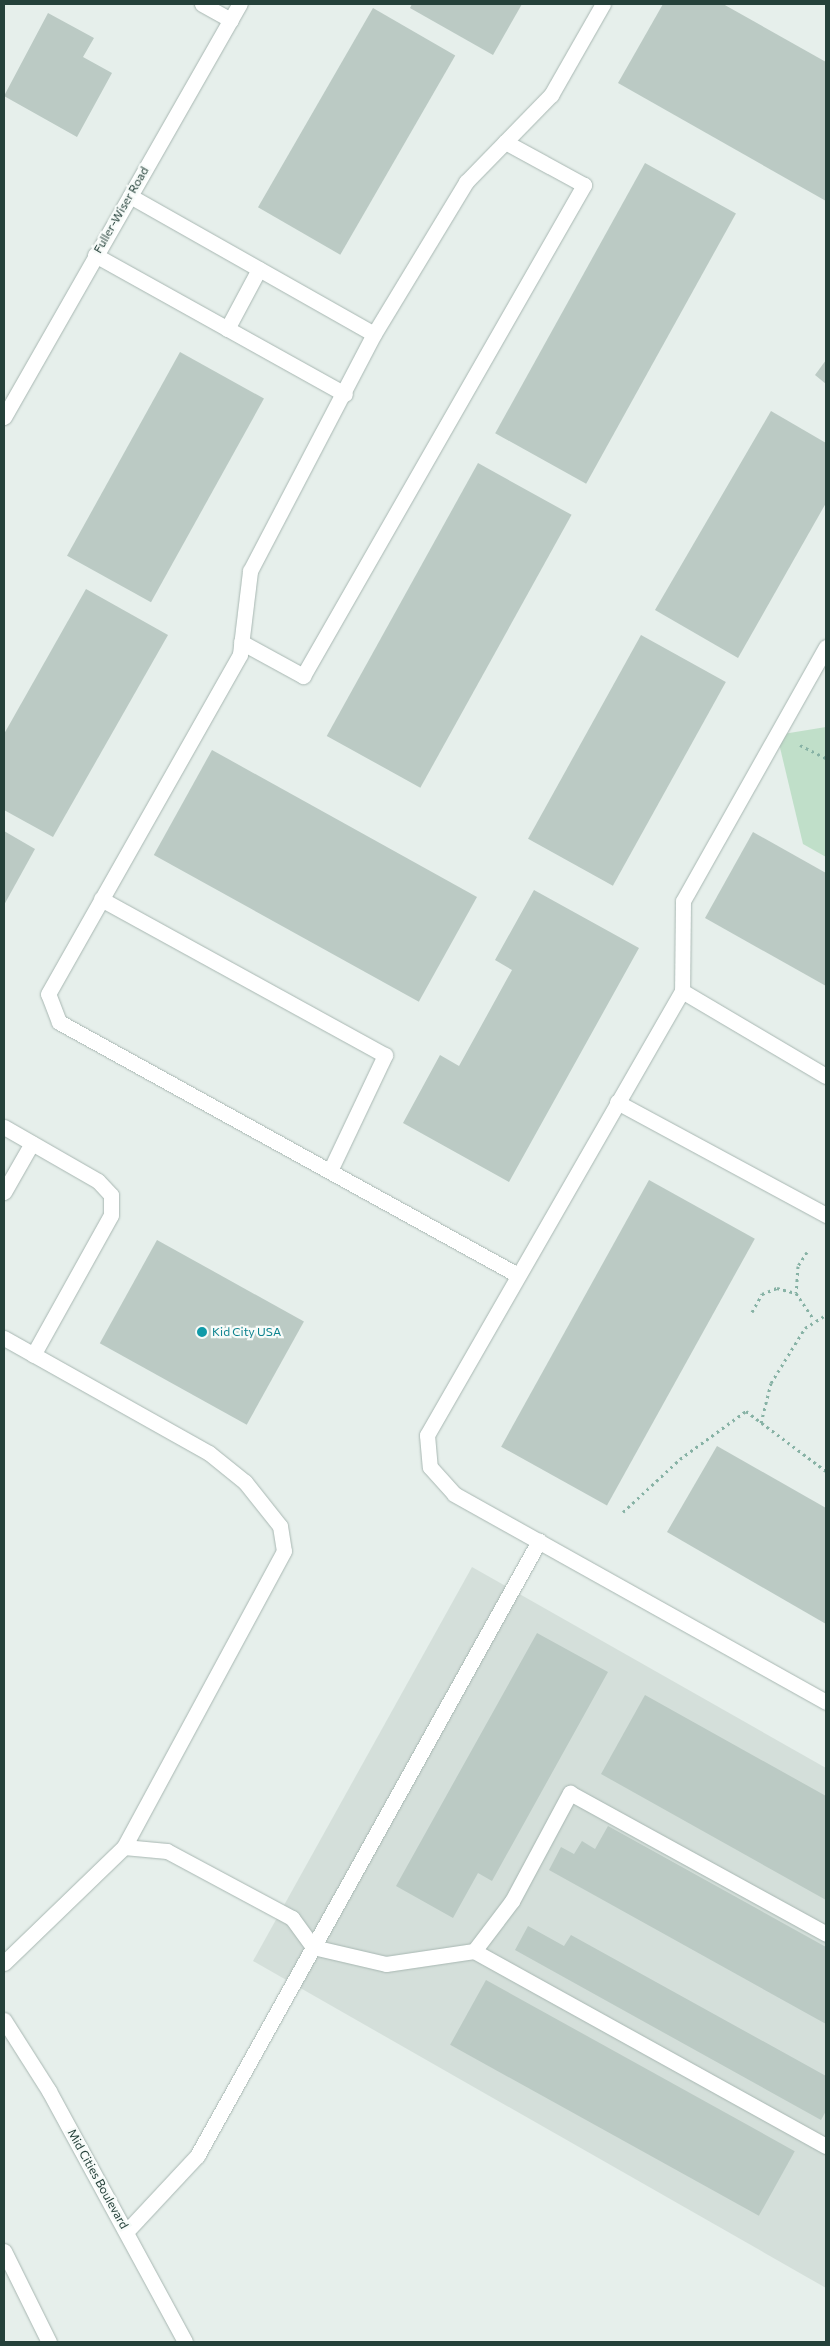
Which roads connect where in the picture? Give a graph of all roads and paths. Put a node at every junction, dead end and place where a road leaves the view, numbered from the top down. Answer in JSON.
{"nodes":[{"id":1,"x":202,"y":4,"type":"edge"},
{"id":2,"x":240,"y":4,"type":"edge"},
{"id":3,"x":603,"y":4,"type":"edge"},
{"id":4,"x":231,"y":20,"type":"junction"},
{"id":5,"x":505,"y":142,"type":"junction"},
{"id":6,"x":130,"y":196,"type":"junction"},
{"id":7,"x":95,"y":255,"type":"junction"},
{"id":8,"x":259,"y":269,"type":"junction"},
{"id":9,"x":227,"y":329,"type":"junction"},
{"id":10,"x":374,"y":334,"type":"junction"},
{"id":11,"x":345,"y":394,"type":"junction"},
{"id":12,"x":4,"y":416,"type":"edge"},
{"id":13,"x":241,"y":642,"type":"junction"},
{"id":14,"x":826,"y":647,"type":"edge"},
{"id":15,"x":101,"y":899,"type":"junction"},
{"id":16,"x":682,"y":991,"type":"junction"},
{"id":17,"x":826,"y":1076,"type":"edge"},
{"id":18,"x":617,"y":1102,"type":"junction"},
{"id":19,"x":4,"y":1127,"type":"edge"},
{"id":20,"x":32,"y":1143,"type":"junction"},
{"id":21,"x":330,"y":1171,"type":"junction"},
{"id":22,"x":4,"y":1192,"type":"edge"},
{"id":23,"x":826,"y":1215,"type":"edge"},
{"id":24,"x":807,"y":1252,"type":"dead end"},
{"id":25,"x":516,"y":1274,"type":"junction"},
{"id":26,"x":796,"y":1293,"type":"junction"},
{"id":27,"x":752,"y":1312,"type":"dead end"},
{"id":28,"x":826,"y":1315,"type":"edge"},
{"id":29,"x":814,"y":1320,"type":"junction"},
{"id":30,"x":4,"y":1338,"type":"edge"},
{"id":31,"x":33,"y":1355,"type":"junction"},
{"id":32,"x":761,"y":1423,"type":"junction"},
{"id":33,"x":826,"y":1472,"type":"edge"},
{"id":34,"x":623,"y":1512,"type":"dead end"},
{"id":35,"x":539,"y":1541,"type":"junction"},
{"id":36,"x":826,"y":1702,"type":"edge"},
{"id":37,"x":124,"y":1847,"type":"junction"},
{"id":38,"x":826,"y":1934,"type":"edge"},
{"id":39,"x":313,"y":1947,"type":"junction"},
{"id":40,"x":474,"y":1951,"type":"junction"},
{"id":41,"x":4,"y":1963,"type":"edge"},
{"id":42,"x":4,"y":2020,"type":"edge"},
{"id":43,"x":826,"y":2146,"type":"edge"},
{"id":44,"x":127,"y":2231,"type":"junction"},
{"id":45,"x":4,"y":2250,"type":"edge"},
{"id":46,"x":49,"y":2342,"type":"edge"},
{"id":47,"x":185,"y":2342,"type":"edge"}],
"edges":[{"from":1,"to":4,"type":"street"},
{"from":2,"to":4,"type":"street","name":"Fuller-Wiser Road"},
{"from":3,"to":5,"type":"street"},
{"from":4,"to":6,"type":"street","name":"Fuller-Wiser Road"},
{"from":5,"to":10,"type":"street"},
{"from":5,"to":13,"type":"street"},
{"from":6,"to":7,"type":"street","name":"Fuller-Wiser Road"},
{"from":6,"to":8,"type":"street"},
{"from":7,"to":9,"type":"street"},
{"from":7,"to":12,"type":"street","name":"Fuller-Wiser Road"},
{"from":8,"to":9,"type":"street"},
{"from":8,"to":10,"type":"street"},
{"from":9,"to":11,"type":"street"},
{"from":10,"to":11,"type":"street"},
{"from":11,"to":13,"type":"street"},
{"from":13,"to":15,"type":"street"},
{"from":14,"to":16,"type":"street"},
{"from":15,"to":21,"type":"street"},
{"from":15,"to":21,"type":"street"},
{"from":16,"to":17,"type":"street"},
{"from":16,"to":18,"type":"street"},
{"from":18,"to":23,"type":"street"},
{"from":18,"to":25,"type":"street"},
{"from":19,"to":20,"type":"street"},
{"from":20,"to":22,"type":"street"},
{"from":20,"to":31,"type":"street"},
{"from":21,"to":25,"type":"street"},
{"from":24,"to":26,"type":"path"},
{"from":25,"to":35,"type":"street"},
{"from":26,"to":27,"type":"path"},
{"from":26,"to":29,"type":"path"},
{"from":28,"to":29,"type":"path"},
{"from":29,"to":32,"type":"path"},
{"from":30,"to":31,"type":"street"},
{"from":31,"to":37,"type":"street"},
{"from":32,"to":33,"type":"path"},
{"from":32,"to":34,"type":"path"},
{"from":35,"to":36,"type":"street"},
{"from":35,"to":39,"type":"street"},
{"from":37,"to":39,"type":"street"},
{"from":37,"to":41,"type":"street"},
{"from":38,"to":40,"type":"street"},
{"from":39,"to":40,"type":"street"},
{"from":39,"to":44,"type":"street"},
{"from":40,"to":43,"type":"street"},
{"from":42,"to":44,"type":"street","name":"Mid Cities Boulevard"},
{"from":44,"to":47,"type":"street","name":"Mid Cities Boulevard"},
{"from":45,"to":46,"type":"street"}]}
